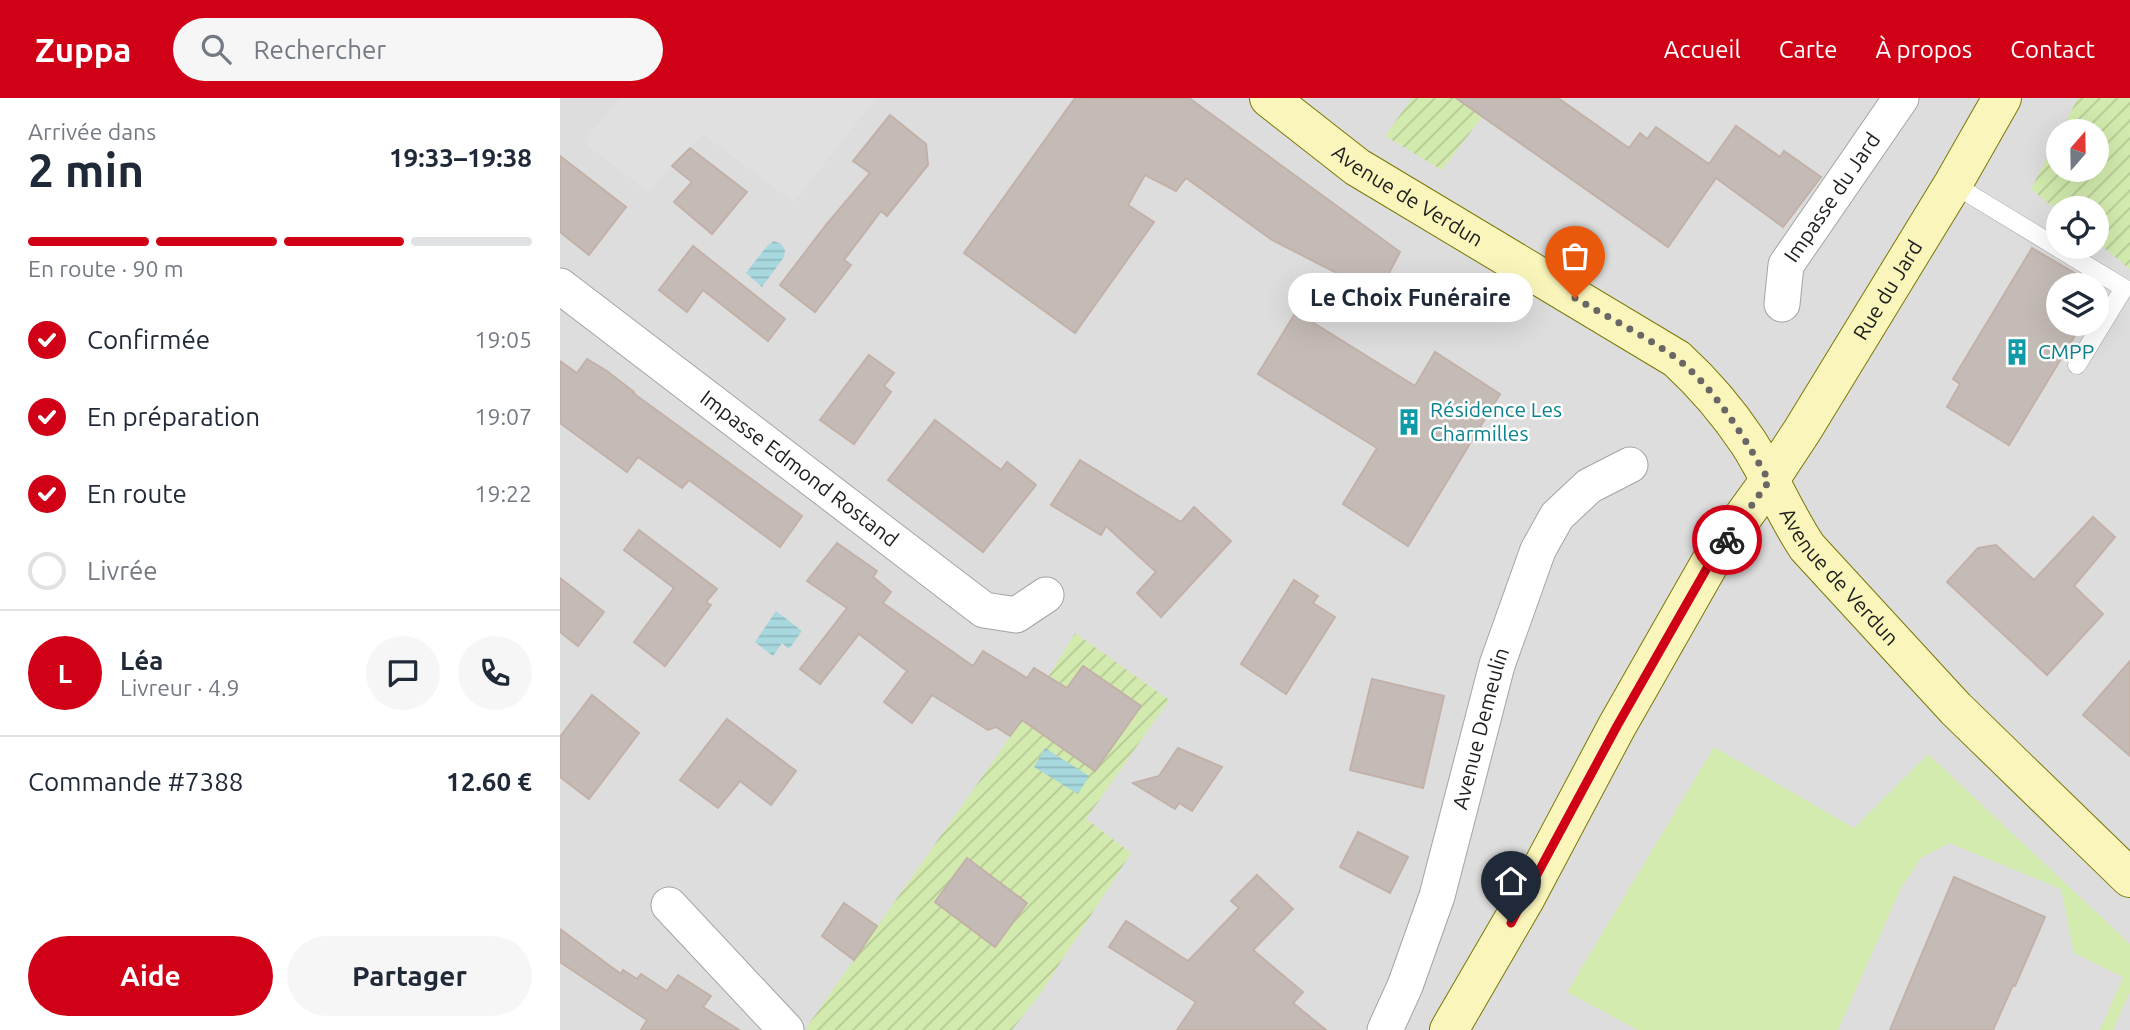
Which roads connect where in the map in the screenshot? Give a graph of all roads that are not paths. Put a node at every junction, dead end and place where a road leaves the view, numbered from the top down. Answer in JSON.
{"nodes":[{"id":1,"x":1269,"y":98,"type":"edge"},
{"id":2,"x":1901,"y":98,"type":"edge"},
{"id":3,"x":2002,"y":98,"type":"edge"},
{"id":4,"x":1953,"y":184,"type":"junction"},
{"id":5,"x":560,"y":286,"type":"edge"},
{"id":6,"x":1782,"y":304,"type":"dead end"},
{"id":7,"x":2077,"y":365,"type":"dead end"},
{"id":8,"x":1630,"y":465,"type":"dead end"},
{"id":9,"x":1769,"y":481,"type":"junction"},
{"id":10,"x":1046,"y":595,"type":"dead end"},
{"id":11,"x":2130,"y":878,"type":"edge"},
{"id":12,"x":669,"y":905,"type":"dead end"},
{"id":13,"x":786,"y":1030,"type":"edge"},
{"id":14,"x":1385,"y":1030,"type":"edge"},
{"id":15,"x":1449,"y":1030,"type":"edge"}],
"edges":[{"from":1,"to":9,"type":"main road","name":"Avenue de Verdun"},
{"from":2,"to":6,"type":"street","name":"Impasse du Jard"},
{"from":3,"to":4,"type":"main road","name":"Rue du Jard"},
{"from":4,"to":7,"type":"lane"},
{"from":4,"to":9,"type":"main road","name":"Rue du Jard"},
{"from":5,"to":10,"type":"street","name":"Impasse Edmond Rostand"},
{"from":8,"to":14,"type":"street","name":"Avenue Demeulin"},
{"from":9,"to":11,"type":"main road","name":"Avenue de Verdun"},
{"from":9,"to":15,"type":"main road","name":"Rue du Jard"},
{"from":12,"to":13,"type":"street"}]}
